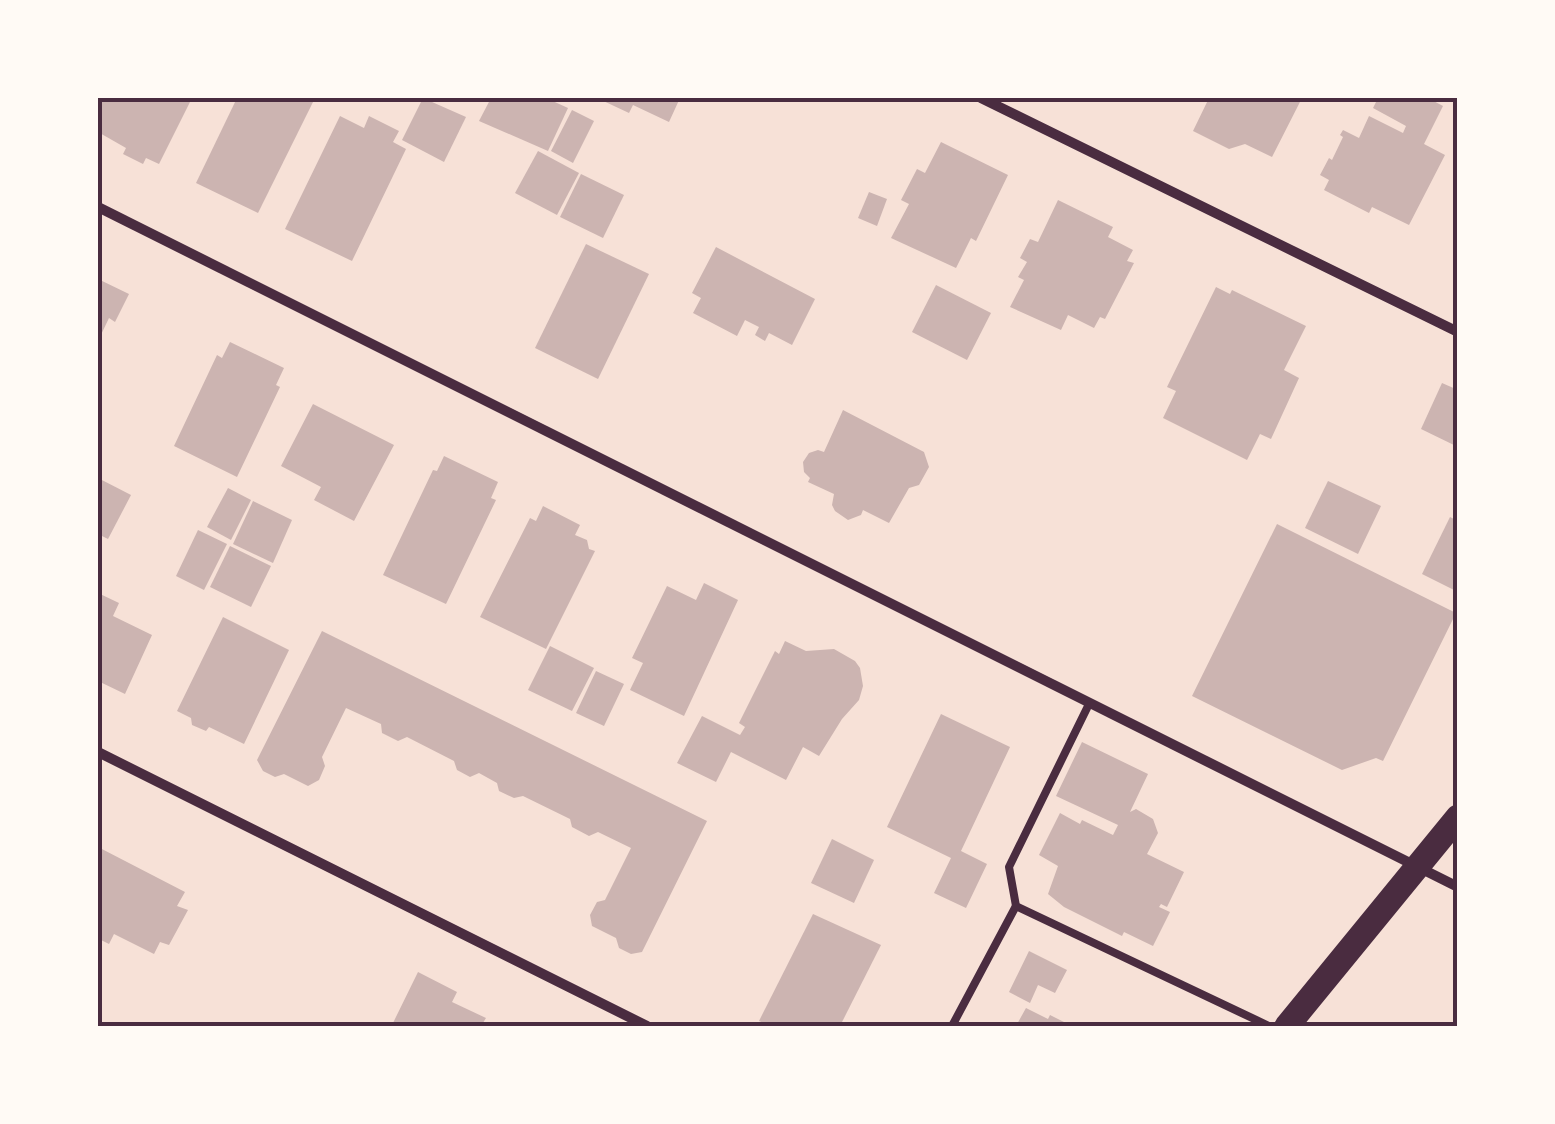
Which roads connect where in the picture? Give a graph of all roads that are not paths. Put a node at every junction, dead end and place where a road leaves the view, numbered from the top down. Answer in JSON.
{"nodes":[{"id":1,"x":980,"y":98,"type":"edge"},
{"id":2,"x":98,"y":207,"type":"edge"},
{"id":3,"x":1458,"y":332,"type":"edge"},
{"id":4,"x":1090,"y":704,"type":"junction"},
{"id":5,"x":98,"y":752,"type":"edge"},
{"id":6,"x":1458,"y":817,"type":"edge"},
{"id":7,"x":1416,"y":868,"type":"junction"},
{"id":8,"x":1458,"y":888,"type":"edge"},
{"id":9,"x":1016,"y":906,"type":"junction"},
{"id":10,"x":647,"y":1026,"type":"edge"},
{"id":11,"x":952,"y":1026,"type":"edge"},
{"id":12,"x":1269,"y":1026,"type":"edge"},
{"id":13,"x":1287,"y":1026,"type":"edge"}],
"edges":[{"from":1,"to":3,"type":"street"},
{"from":2,"to":4,"type":"street"},
{"from":4,"to":7,"type":"street"},
{"from":4,"to":9,"type":"lane"},
{"from":5,"to":10,"type":"street"},
{"from":6,"to":7,"type":"main road"},
{"from":7,"to":8,"type":"street"},
{"from":7,"to":13,"type":"main road"},
{"from":9,"to":11,"type":"lane"},
{"from":9,"to":12,"type":"lane"}]}
